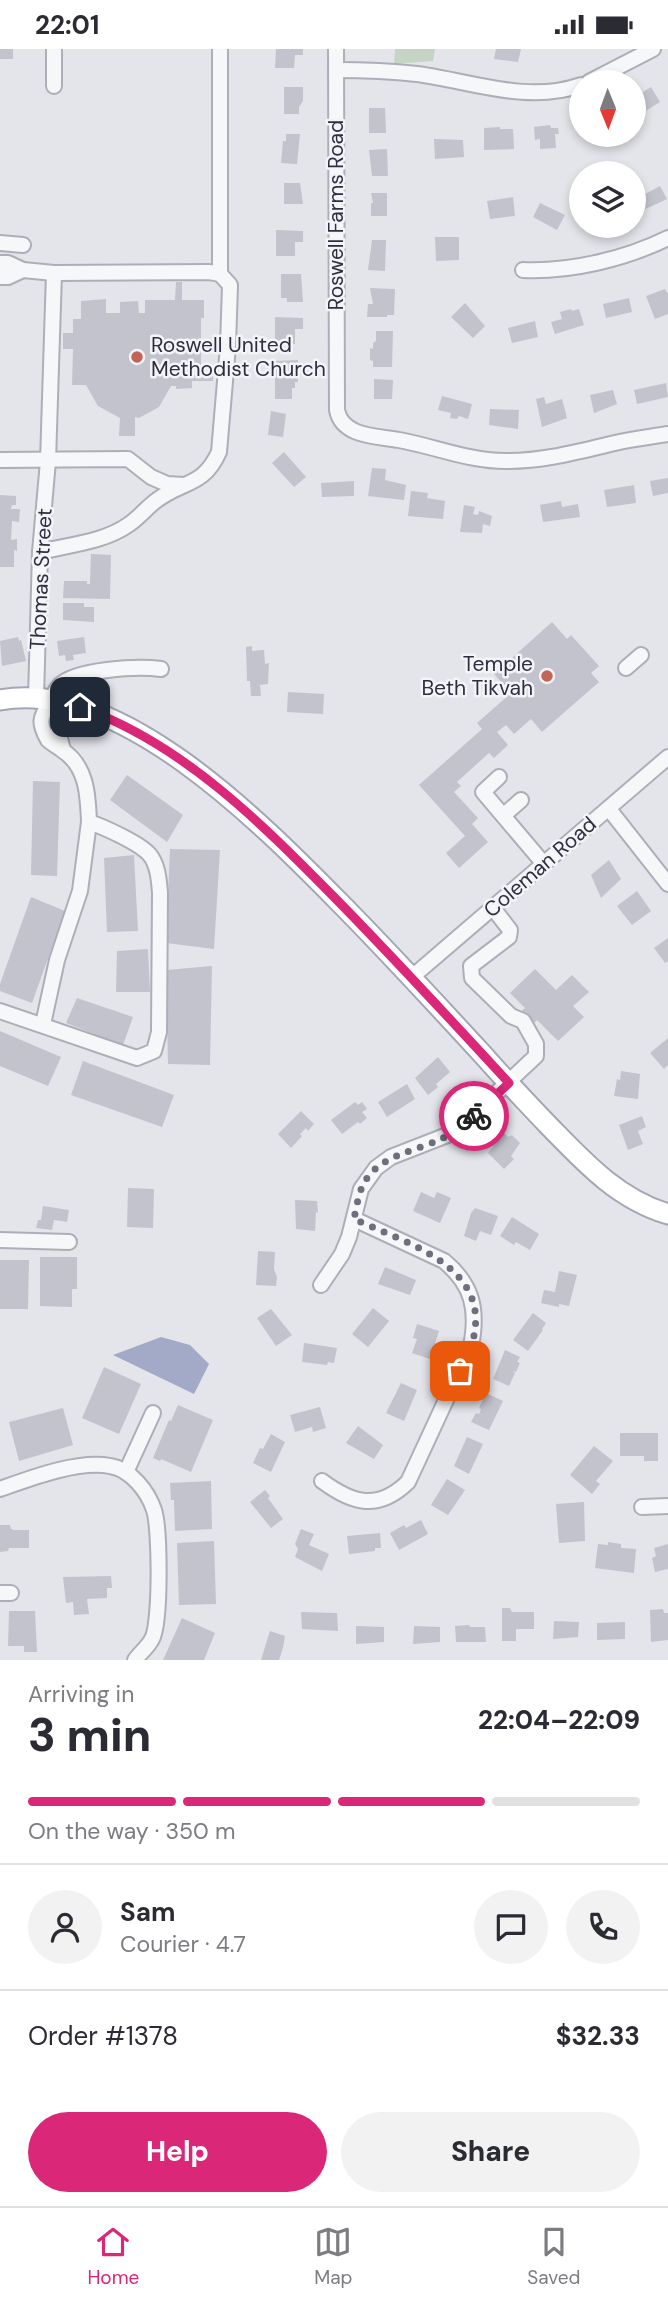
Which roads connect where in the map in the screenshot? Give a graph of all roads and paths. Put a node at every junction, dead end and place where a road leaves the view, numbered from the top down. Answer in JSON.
{"nodes":[{"id":1,"x":54,"y":49,"type":"edge"},
{"id":2,"x":220,"y":49,"type":"edge"},
{"id":3,"x":336,"y":49,"type":"edge"},
{"id":4,"x":653,"y":49,"type":"edge"},
{"id":5,"x":336,"y":70,"type":"junction"},
{"id":6,"x":612,"y":70,"type":"edge"},
{"id":7,"x":54,"y":86,"type":"dead end"},
{"id":8,"x":569,"y":88,"type":"edge"},
{"id":9,"x":668,"y":238,"type":"edge"},
{"id":10,"x":0,"y":243,"type":"edge"},
{"id":11,"x":23,"y":245,"type":"dead end"},
{"id":12,"x":0,"y":263,"type":"edge"},
{"id":13,"x":523,"y":269,"type":"dead end"},
{"id":14,"x":23,"y":270,"type":"junction"},
{"id":15,"x":54,"y":273,"type":"junction"},
{"id":16,"x":220,"y":274,"type":"junction"},
{"id":17,"x":0,"y":277,"type":"edge"},
{"id":18,"x":668,"y":434,"type":"edge"},
{"id":19,"x":0,"y":460,"type":"edge"},
{"id":20,"x":48,"y":461,"type":"junction"},
{"id":21,"x":187,"y":485,"type":"junction"},
{"id":22,"x":40,"y":552,"type":"junction"},
{"id":23,"x":641,"y":655,"type":"dead end"},
{"id":24,"x":626,"y":668,"type":"dead end"},
{"id":25,"x":161,"y":669,"type":"dead end"},
{"id":26,"x":43,"y":699,"type":"junction"},
{"id":27,"x":0,"y":700,"type":"edge"},
{"id":28,"x":668,"y":757,"type":"edge"},
{"id":29,"x":499,"y":777,"type":"dead end"},
{"id":30,"x":521,"y":800,"type":"dead end"},
{"id":31,"x":609,"y":809,"type":"junction"},
{"id":32,"x":504,"y":815,"type":"junction"},
{"id":33,"x":89,"y":822,"type":"junction"},
{"id":34,"x":544,"y":864,"type":"junction"},
{"id":35,"x":668,"y":884,"type":"edge"},
{"id":36,"x":493,"y":908,"type":"junction"},
{"id":37,"x":412,"y":977,"type":"junction"},
{"id":38,"x":0,"y":1011,"type":"edge"},
{"id":39,"x":43,"y":1024,"type":"junction"},
{"id":40,"x":509,"y":1083,"type":"junction"},
{"id":41,"x":668,"y":1214,"type":"edge"},
{"id":42,"x":354,"y":1219,"type":"junction"},
{"id":43,"x":0,"y":1241,"type":"edge"},
{"id":44,"x":69,"y":1242,"type":"dead end"},
{"id":45,"x":321,"y":1285,"type":"dead end"},
{"id":46,"x":153,"y":1413,"type":"dead end"},
{"id":47,"x":126,"y":1472,"type":"junction"},
{"id":48,"x":322,"y":1481,"type":"dead end"},
{"id":49,"x":0,"y":1489,"type":"edge"},
{"id":50,"x":668,"y":1506,"type":"edge"},
{"id":51,"x":642,"y":1507,"type":"dead end"},
{"id":52,"x":135,"y":1660,"type":"edge"}],
"edges":[{"from":1,"to":7,"type":"street"},
{"from":2,"to":16,"type":"street"},
{"from":3,"to":5,"type":"street","name":"Roswell Farms Road"},
{"from":4,"to":6,"type":"street"},
{"from":5,"to":8,"type":"street"},
{"from":5,"to":18,"type":"street","name":"Roswell Farms Road"},
{"from":9,"to":13,"type":"street"},
{"from":10,"to":11,"type":"street"},
{"from":12,"to":14,"type":"street"},
{"from":14,"to":15,"type":"street"},
{"from":14,"to":17,"type":"street"},
{"from":15,"to":16,"type":"street"},
{"from":15,"to":20,"type":"street","name":"Thomas Street"},
{"from":16,"to":21,"type":"street"},
{"from":19,"to":20,"type":"street"},
{"from":20,"to":21,"type":"street"},
{"from":20,"to":22,"type":"street","name":"Thomas Street"},
{"from":21,"to":22,"type":"street"},
{"from":22,"to":26,"type":"street","name":"Thomas Street"},
{"from":23,"to":24,"type":"street"},
{"from":25,"to":26,"type":"street"},
{"from":26,"to":27,"type":"main road"},
{"from":26,"to":33,"type":"street","name":"Thomas Street"},
{"from":26,"to":37,"type":"main road"},
{"from":28,"to":31,"type":"street","name":"Coleman Road"},
{"from":29,"to":32,"type":"street"},
{"from":30,"to":32,"type":"street"},
{"from":31,"to":34,"type":"street","name":"Coleman Road"},
{"from":31,"to":35,"type":"street"},
{"from":32,"to":34,"type":"street"},
{"from":33,"to":39,"type":"street"},
{"from":33,"to":39,"type":"street"},
{"from":34,"to":36,"type":"street","name":"Coleman Road"},
{"from":36,"to":37,"type":"street","name":"Coleman Road"},
{"from":36,"to":40,"type":"street"},
{"from":37,"to":40,"type":"main road"},
{"from":38,"to":39,"type":"street"},
{"from":40,"to":41,"type":"main road"},
{"from":40,"to":42,"type":"street"},
{"from":42,"to":45,"type":"street"},
{"from":42,"to":48,"type":"street"},
{"from":43,"to":44,"type":"street"},
{"from":46,"to":47,"type":"street"},
{"from":47,"to":49,"type":"street"},
{"from":47,"to":52,"type":"street"},
{"from":50,"to":51,"type":"street"}]}
